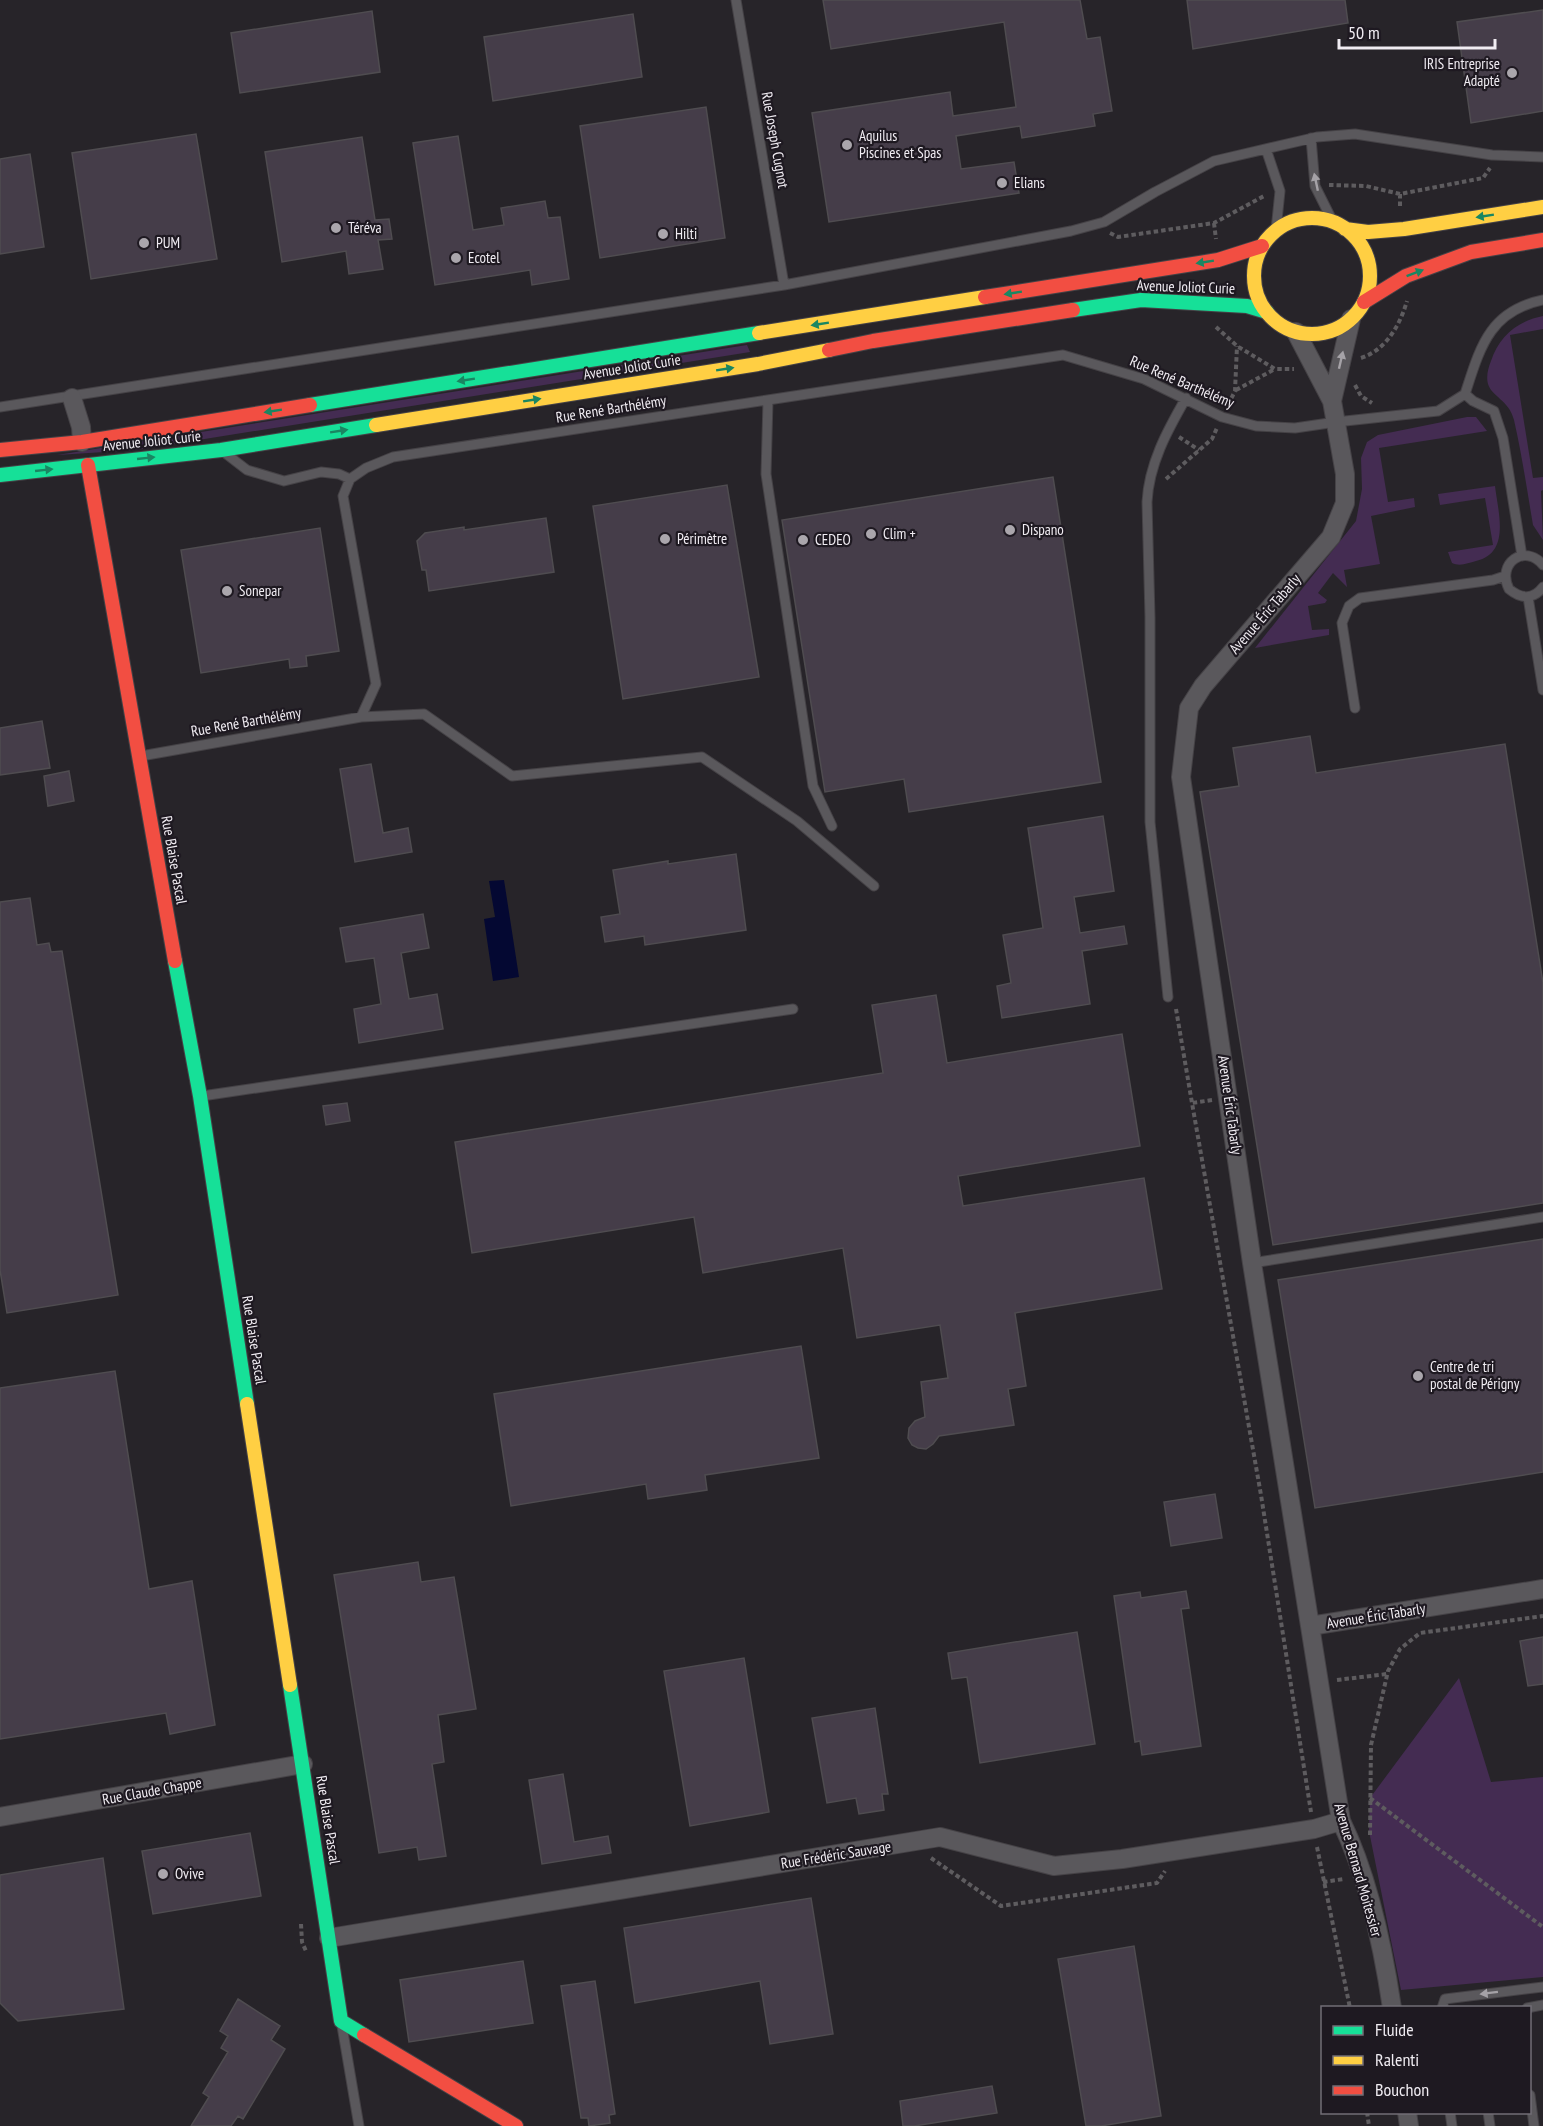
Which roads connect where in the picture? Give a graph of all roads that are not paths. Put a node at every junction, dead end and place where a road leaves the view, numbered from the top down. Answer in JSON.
{"nodes":[{"id":1,"x":736,"y":0,"type":"edge"},
{"id":2,"x":1311,"y":138,"type":"junction"},
{"id":3,"x":1266,"y":149,"type":"junction"},
{"id":4,"x":1543,"y":158,"type":"edge"},
{"id":5,"x":1543,"y":207,"type":"edge"},
{"id":6,"x":1339,"y":226,"type":"junction"},
{"id":7,"x":1276,"y":230,"type":"junction"},
{"id":8,"x":1543,"y":240,"type":"edge"},
{"id":9,"x":1262,"y":246,"type":"junction"},
{"id":10,"x":784,"y":285,"type":"junction"},
{"id":11,"x":1543,"y":300,"type":"edge"},
{"id":12,"x":1364,"y":302,"type":"junction"},
{"id":13,"x":1267,"y":312,"type":"junction"},
{"id":14,"x":1351,"y":319,"type":"junction"},
{"id":15,"x":1296,"y":332,"type":"junction"},
{"id":16,"x":1465,"y":394,"type":"junction"},
{"id":17,"x":72,"y":398,"type":"junction"},
{"id":18,"x":1186,"y":398,"type":"junction"},
{"id":19,"x":768,"y":400,"type":"junction"},
{"id":20,"x":1332,"y":401,"type":"junction"},
{"id":21,"x":0,"y":407,"type":"edge"},
{"id":22,"x":1336,"y":422,"type":"junction"},
{"id":23,"x":82,"y":442,"type":"junction"},
{"id":24,"x":0,"y":450,"type":"edge"},
{"id":25,"x":220,"y":450,"type":"junction"},
{"id":26,"x":88,"y":465,"type":"junction"},
{"id":27,"x":0,"y":475,"type":"edge"},
{"id":28,"x":350,"y":479,"type":"junction"},
{"id":29,"x":1522,"y":556,"type":"junction"},
{"id":30,"x":1543,"y":565,"type":"edge"},
{"id":31,"x":1505,"y":576,"type":"junction"},
{"id":32,"x":1543,"y":587,"type":"edge"},
{"id":33,"x":1528,"y":597,"type":"junction"},
{"id":34,"x":1543,"y":690,"type":"edge"},
{"id":35,"x":1355,"y":708,"type":"dead end"},
{"id":36,"x":361,"y":717,"type":"junction"},
{"id":37,"x":138,"y":756,"type":"junction"},
{"id":38,"x":832,"y":826,"type":"dead end"},
{"id":39,"x":874,"y":886,"type":"dead end"},
{"id":40,"x":1168,"y":997,"type":"dead end"},
{"id":41,"x":793,"y":1009,"type":"dead end"},
{"id":42,"x":200,"y":1096,"type":"junction"},
{"id":43,"x":1543,"y":1217,"type":"edge"},
{"id":44,"x":1252,"y":1263,"type":"junction"},
{"id":45,"x":1543,"y":1589,"type":"edge"},
{"id":46,"x":1310,"y":1626,"type":"junction"},
{"id":47,"x":303,"y":1764,"type":"junction"},
{"id":48,"x":0,"y":1817,"type":"edge"},
{"id":49,"x":1341,"y":1821,"type":"junction"},
{"id":50,"x":329,"y":1938,"type":"junction"},
{"id":51,"x":1543,"y":1987,"type":"edge"},
{"id":52,"x":1392,"y":2006,"type":"edge"},
{"id":53,"x":1442,"y":2006,"type":"edge"},
{"id":54,"x":341,"y":2021,"type":"junction"},
{"id":55,"x":1531,"y":2103,"type":"edge"},
{"id":56,"x":359,"y":2126,"type":"edge"},
{"id":57,"x":516,"y":2126,"type":"edge"},
{"id":58,"x":1534,"y":2126,"type":"edge"}],
"edges":[{"from":1,"to":10,"type":"lane","name":"Rue Joseph Cugnot"},
{"from":2,"to":3,"type":"lane"},
{"from":2,"to":4,"type":"lane"},
{"from":6,"to":2,"type":"lane","one_way":true},
{"from":3,"to":7,"type":"lane"},
{"from":3,"to":10,"type":"lane"},
{"from":5,"to":6,"type":"main road","one_way":true},
{"from":6,"to":7,"type":"main road"},
{"from":6,"to":12,"type":"main road"},
{"from":7,"to":9,"type":"main road"},
{"from":12,"to":8,"type":"main road","one_way":true},
{"from":9,"to":13,"type":"main road"},
{"from":9,"to":23,"type":"main road","name":"Avenue Joliot Curie","one_way":true},
{"from":10,"to":17,"type":"lane"},
{"from":11,"to":16,"type":"lane"},
{"from":12,"to":14,"type":"main road"},
{"from":13,"to":15,"type":"main road"},
{"from":25,"to":13,"type":"main road","name":"Avenue Joliot Curie","one_way":true},
{"from":14,"to":15,"type":"main road"},
{"from":20,"to":14,"type":"street","name":"Avenue Éric Tabarly","one_way":true},
{"from":15,"to":20,"type":"street","name":"Avenue Éric Tabarly"},
{"from":16,"to":22,"type":"lane","name":"Rue René Barthélémy"},
{"from":16,"to":29,"type":"lane"},
{"from":17,"to":21,"type":"lane"},
{"from":17,"to":23,"type":"street"},
{"from":18,"to":19,"type":"lane","name":"Rue René Barthélémy"},
{"from":18,"to":22,"type":"lane","name":"Rue René Barthélémy"},
{"from":18,"to":40,"type":"lane"},
{"from":19,"to":28,"type":"lane","name":"Rue René Barthélémy"},
{"from":19,"to":38,"type":"lane"},
{"from":20,"to":22,"type":"street","name":"Avenue Éric Tabarly"},
{"from":22,"to":44,"type":"street","name":"Avenue Éric Tabarly"},
{"from":23,"to":24,"type":"main road","name":"Avenue Joliot Curie"},
{"from":26,"to":25,"type":"main road","name":"Avenue Joliot Curie","one_way":true},
{"from":25,"to":28,"type":"lane"},
{"from":27,"to":26,"type":"main road","name":"Avenue Joliot Curie","one_way":true},
{"from":26,"to":37,"type":"main road","name":"Rue Blaise Pascal"},
{"from":28,"to":36,"type":"lane"},
{"from":29,"to":30,"type":"lane"},
{"from":29,"to":31,"type":"lane"},
{"from":31,"to":33,"type":"lane"},
{"from":31,"to":35,"type":"lane"},
{"from":32,"to":33,"type":"lane"},
{"from":33,"to":34,"type":"lane"},
{"from":36,"to":37,"type":"lane","name":"Rue René Barthélémy"},
{"from":36,"to":39,"type":"lane","name":"Rue René Barthélémy"},
{"from":37,"to":42,"type":"main road","name":"Rue Blaise Pascal"},
{"from":41,"to":42,"type":"lane"},
{"from":42,"to":47,"type":"main road","name":"Rue Blaise Pascal"},
{"from":43,"to":44,"type":"lane"},
{"from":44,"to":46,"type":"street","name":"Avenue Éric Tabarly"},
{"from":45,"to":46,"type":"street","name":"Avenue Éric Tabarly"},
{"from":46,"to":49,"type":"street","name":"Avenue Bernard Moitessier"},
{"from":47,"to":48,"type":"street","name":"Rue Claude Chappe"},
{"from":47,"to":50,"type":"main road","name":"Rue Blaise Pascal"},
{"from":49,"to":50,"type":"street","name":"Rue Frédéric Sauvage"},
{"from":49,"to":52,"type":"street","name":"Avenue Bernard Moitessier"},
{"from":50,"to":54,"type":"main road","name":"Rue Blaise Pascal"},
{"from":51,"to":53,"type":"lane","one_way":true},
{"from":54,"to":56,"type":"lane"},
{"from":54,"to":57,"type":"main road"},
{"from":55,"to":58,"type":"lane"}]}
